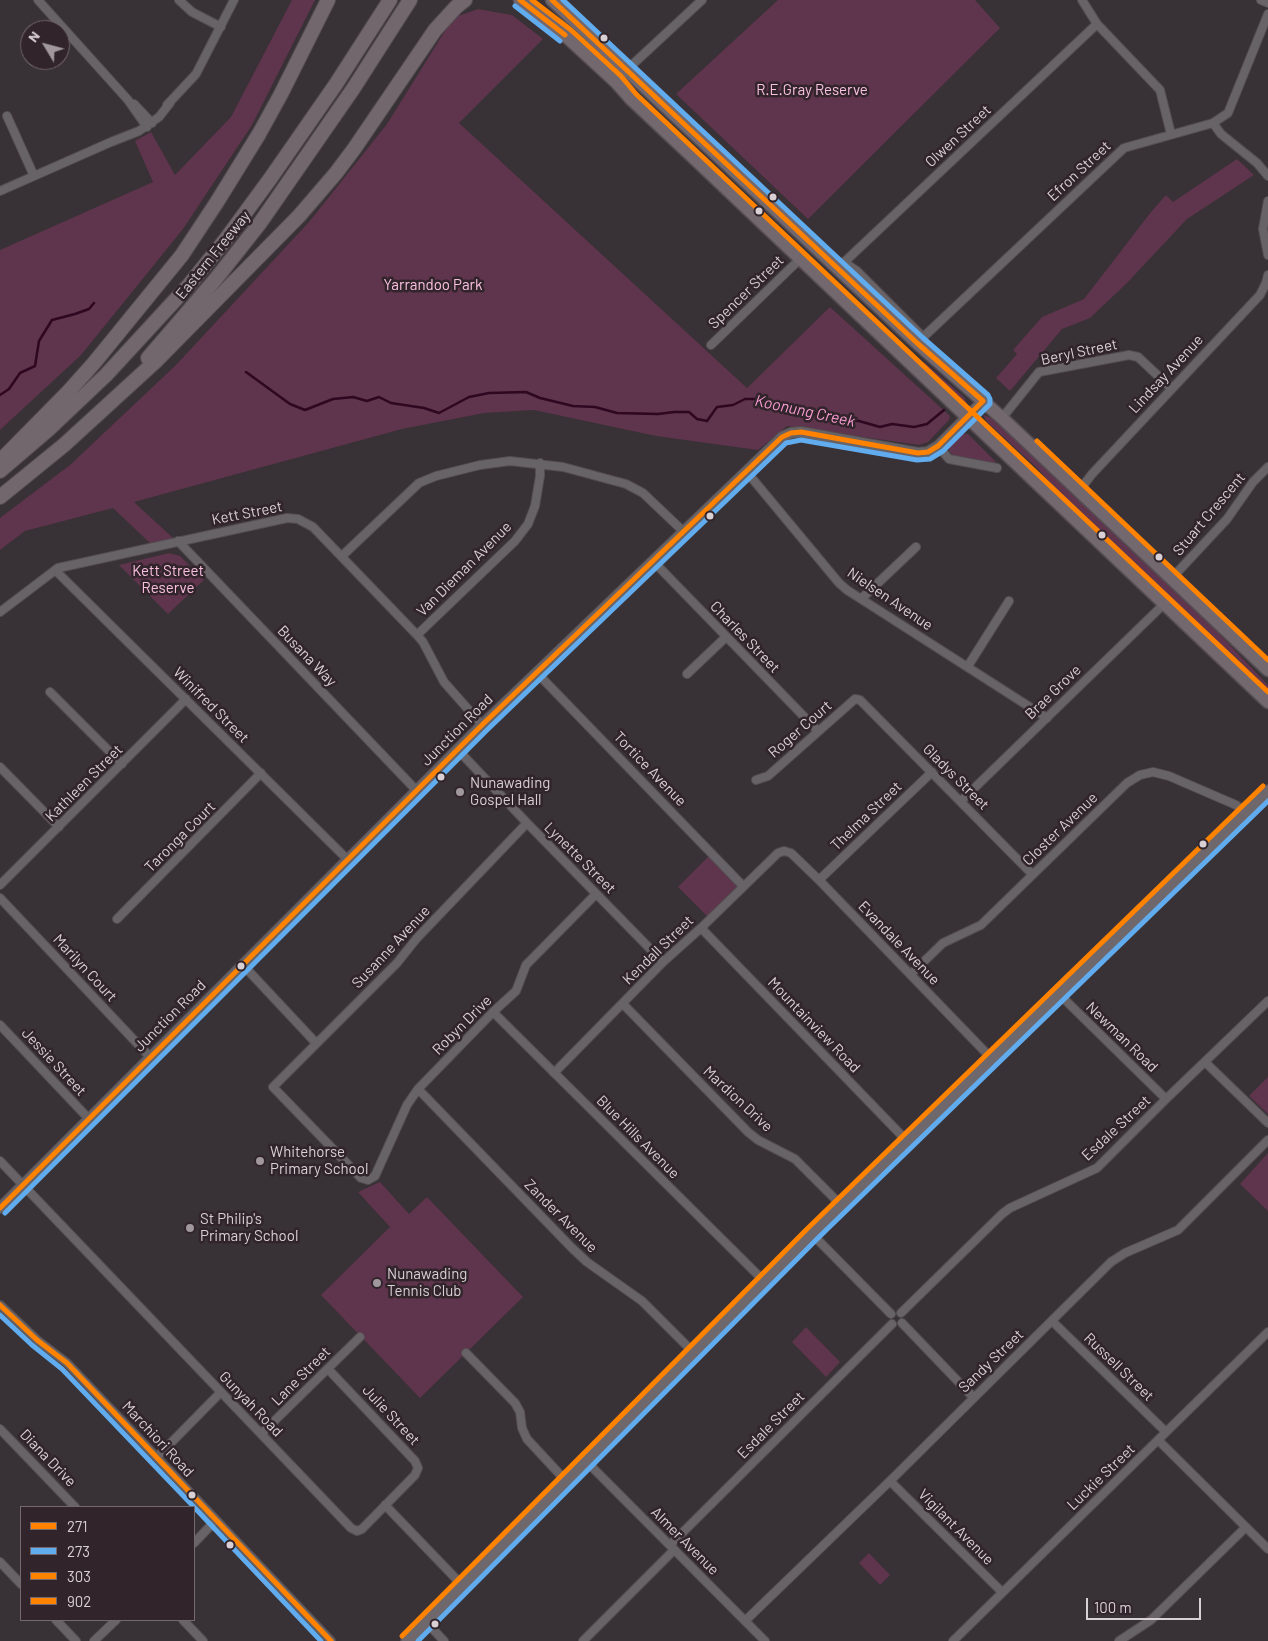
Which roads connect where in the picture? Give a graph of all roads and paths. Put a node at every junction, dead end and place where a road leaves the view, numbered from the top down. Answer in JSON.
{"nodes":[{"id":1,"x":38,"y":0,"type":"edge"},
{"id":2,"x":179,"y":0,"type":"edge"},
{"id":3,"x":234,"y":0,"type":"edge"},
{"id":4,"x":390,"y":0,"type":"edge"},
{"id":5,"x":410,"y":0,"type":"edge"},
{"id":6,"x":447,"y":0,"type":"edge"},
{"id":7,"x":464,"y":0,"type":"edge"},
{"id":8,"x":520,"y":0,"type":"edge"},
{"id":9,"x":552,"y":0,"type":"edge"},
{"id":10,"x":702,"y":0,"type":"edge"},
{"id":11,"x":1082,"y":0,"type":"edge"},
{"id":12,"x":1261,"y":0,"type":"edge"},
{"id":13,"x":1268,"y":3,"type":"edge"},
{"id":14,"x":325,"y":4,"type":"edge"},
{"id":15,"x":1268,"y":14,"type":"edge"},
{"id":16,"x":1097,"y":24,"type":"junction"},
{"id":17,"x":221,"y":27,"type":"junction"},
{"id":18,"x":435,"y":30,"type":"junction"},
{"id":19,"x":628,"y":70,"type":"junction"},
{"id":20,"x":616,"y":82,"type":"junction"},
{"id":21,"x":7,"y":116,"type":"dead end"},
{"id":22,"x":148,"y":123,"type":"junction"},
{"id":23,"x":1213,"y":123,"type":"junction"},
{"id":24,"x":1171,"y":134,"type":"junction"},
{"id":25,"x":34,"y":176,"type":"junction"},
{"id":26,"x":1268,"y":176,"type":"edge"},
{"id":27,"x":0,"y":191,"type":"edge"},
{"id":28,"x":1268,"y":201,"type":"edge"},
{"id":29,"x":1268,"y":255,"type":"edge"},
{"id":30,"x":800,"y":259,"type":"junction"},
{"id":31,"x":841,"y":265,"type":"junction"},
{"id":32,"x":1268,"y":275,"type":"edge"},
{"id":33,"x":920,"y":340,"type":"junction"},
{"id":34,"x":711,"y":345,"type":"dead end"},
{"id":35,"x":1171,"y":388,"type":"junction"},
{"id":36,"x":983,"y":401,"type":"junction"},
{"id":37,"x":967,"y":417,"type":"junction"},
{"id":38,"x":1002,"y":418,"type":"junction"},
{"id":39,"x":938,"y":446,"type":"junction"},
{"id":40,"x":0,"y":461,"type":"edge"},
{"id":41,"x":540,"y":463,"type":"junction"},
{"id":42,"x":997,"y":468,"type":"dead end"},
{"id":43,"x":1268,"y":468,"type":"edge"},
{"id":44,"x":0,"y":471,"type":"edge"},
{"id":45,"x":746,"y":471,"type":"junction"},
{"id":46,"x":1080,"y":491,"type":"junction"},
{"id":47,"x":0,"y":496,"type":"edge"},
{"id":48,"x":684,"y":532,"type":"junction"},
{"id":49,"x":178,"y":541,"type":"junction"},
{"id":50,"x":916,"y":547,"type":"dead end"},
{"id":51,"x":342,"y":556,"type":"junction"},
{"id":52,"x":653,"y":561,"type":"junction"},
{"id":53,"x":55,"y":570,"type":"junction"},
{"id":54,"x":1171,"y":579,"type":"junction"},
{"id":55,"x":861,"y":599,"type":"junction"},
{"id":56,"x":1009,"y":601,"type":"dead end"},
{"id":57,"x":1164,"y":604,"type":"junction"},
{"id":58,"x":0,"y":612,"type":"edge"},
{"id":59,"x":417,"y":635,"type":"junction"},
{"id":60,"x":726,"y":637,"type":"junction"},
{"id":61,"x":968,"y":666,"type":"junction"},
{"id":62,"x":1268,"y":670,"type":"edge"},
{"id":63,"x":537,"y":672,"type":"junction"},
{"id":64,"x":687,"y":674,"type":"dead end"},
{"id":65,"x":50,"y":692,"type":"dead end"},
{"id":66,"x":186,"y":699,"type":"junction"},
{"id":67,"x":860,"y":700,"type":"joint"},
{"id":68,"x":1268,"y":702,"type":"edge"},
{"id":69,"x":1047,"y":718,"type":"junction"},
{"id":70,"x":482,"y":725,"type":"junction"},
{"id":71,"x":818,"y":731,"type":"junction"},
{"id":72,"x":458,"y":750,"type":"junction"},
{"id":73,"x":122,"y":764,"type":"junction"},
{"id":74,"x":0,"y":767,"type":"edge"},
{"id":75,"x":932,"y":772,"type":"junction"},
{"id":76,"x":261,"y":773,"type":"junction"},
{"id":77,"x":756,"y":780,"type":"dead end"},
{"id":78,"x":417,"y":790,"type":"junction"},
{"id":79,"x":1268,"y":791,"type":"edge"},
{"id":80,"x":961,"y":801,"type":"junction"},
{"id":81,"x":1246,"y":813,"type":"junction"},
{"id":82,"x":526,"y":823,"type":"junction"},
{"id":83,"x":59,"y":827,"type":"junction"},
{"id":84,"x":784,"y":851,"type":"joint"},
{"id":85,"x":348,"y":860,"type":"junction"},
{"id":86,"x":1032,"y":874,"type":"junction"},
{"id":87,"x":819,"y":880,"type":"junction"},
{"id":88,"x":0,"y":885,"type":"edge"},
{"id":89,"x":743,"y":886,"type":"junction"},
{"id":90,"x":596,"y":894,"type":"junction"},
{"id":91,"x":0,"y":898,"type":"edge"},
{"id":92,"x":118,"y":919,"type":"dead end"},
{"id":93,"x":701,"y":928,"type":"junction"},
{"id":94,"x":663,"y":962,"type":"junction"},
{"id":95,"x":243,"y":965,"type":"junction"},
{"id":96,"x":911,"y":974,"type":"junction"},
{"id":97,"x":1059,"y":994,"type":"junction"},
{"id":98,"x":1268,"y":1001,"type":"edge"},
{"id":99,"x":623,"y":1004,"type":"junction"},
{"id":100,"x":493,"y":1012,"type":"junction"},
{"id":101,"x":0,"y":1024,"type":"edge"},
{"id":102,"x":316,"y":1043,"type":"junction"},
{"id":103,"x":150,"y":1057,"type":"junction"},
{"id":104,"x":992,"y":1059,"type":"junction"},
{"id":105,"x":1206,"y":1063,"type":"junction"},
{"id":106,"x":554,"y":1073,"type":"junction"},
{"id":107,"x":418,"y":1089,"type":"junction"},
{"id":108,"x":1166,"y":1099,"type":"junction"},
{"id":109,"x":89,"y":1119,"type":"junction"},
{"id":110,"x":1268,"y":1123,"type":"edge"},
{"id":111,"x":1268,"y":1140,"type":"edge"},
{"id":112,"x":908,"y":1141,"type":"junction"},
{"id":113,"x":0,"y":1161,"type":"edge"},
{"id":114,"x":361,"y":1178,"type":"joint"},
{"id":115,"x":22,"y":1185,"type":"junction"},
{"id":116,"x":842,"y":1205,"type":"junction"},
{"id":117,"x":0,"y":1208,"type":"edge"},
{"id":118,"x":812,"y":1234,"type":"junction"},
{"id":119,"x":765,"y":1282,"type":"junction"},
{"id":120,"x":0,"y":1305,"type":"edge"},
{"id":121,"x":901,"y":1313,"type":"junction"},
{"id":122,"x":891,"y":1314,"type":"junction"},
{"id":123,"x":1052,"y":1321,"type":"junction"},
{"id":124,"x":902,"y":1323,"type":"junction"},
{"id":125,"x":892,"y":1324,"type":"junction"},
{"id":126,"x":1268,"y":1332,"type":"edge"},
{"id":127,"x":360,"y":1337,"type":"dead end"},
{"id":128,"x":466,"y":1353,"type":"dead end"},
{"id":129,"x":694,"y":1353,"type":"junction"},
{"id":130,"x":328,"y":1368,"type":"junction"},
{"id":131,"x":221,"y":1392,"type":"junction"},
{"id":132,"x":973,"y":1397,"type":"junction"},
{"id":133,"x":0,"y":1429,"type":"edge"},
{"id":134,"x":1166,"y":1432,"type":"junction"},
{"id":135,"x":261,"y":1434,"type":"junction"},
{"id":136,"x":1158,"y":1440,"type":"junction"},
{"id":137,"x":157,"y":1458,"type":"junction"},
{"id":138,"x":586,"y":1461,"type":"junction"},
{"id":139,"x":566,"y":1481,"type":"junction"},
{"id":140,"x":890,"y":1481,"type":"junction"},
{"id":141,"x":385,"y":1505,"type":"junction"},
{"id":142,"x":74,"y":1506,"type":"edge"},
{"id":143,"x":215,"y":1521,"type":"junction"},
{"id":144,"x":1246,"y":1527,"type":"junction"},
{"id":145,"x":195,"y":1541,"type":"edge"},
{"id":146,"x":672,"y":1548,"type":"junction"},
{"id":147,"x":1268,"y":1549,"type":"edge"},
{"id":148,"x":0,"y":1562,"type":"edge"},
{"id":149,"x":20,"y":1583,"type":"edge"},
{"id":150,"x":462,"y":1586,"type":"junction"},
{"id":151,"x":1002,"y":1592,"type":"junction"},
{"id":152,"x":57,"y":1621,"type":"edge"},
{"id":153,"x":115,"y":1621,"type":"edge"},
{"id":154,"x":184,"y":1621,"type":"edge"},
{"id":155,"x":746,"y":1621,"type":"junction"},
{"id":156,"x":426,"y":1622,"type":"junction"},
{"id":157,"x":76,"y":1641,"type":"edge"},
{"id":158,"x":94,"y":1641,"type":"edge"},
{"id":159,"x":204,"y":1641,"type":"edge"},
{"id":160,"x":331,"y":1641,"type":"edge"},
{"id":161,"x":407,"y":1641,"type":"edge"},
{"id":162,"x":444,"y":1641,"type":"edge"},
{"id":163,"x":584,"y":1641,"type":"edge"},
{"id":164,"x":765,"y":1641,"type":"edge"},
{"id":165,"x":953,"y":1641,"type":"edge"},
{"id":166,"x":1119,"y":1641,"type":"edge"}],
"edges":[{"from":1,"to":22,"type":"street"},
{"from":2,"to":17,"type":"street"},
{"from":3,"to":17,"type":"street"},
{"from":4,"to":44,"type":"highway","name":"Eastern Freeway"},
{"from":5,"to":47,"type":"highway","name":"Eastern Freeway"},
{"from":6,"to":18,"type":"highway"},
{"from":7,"to":18,"type":"highway"},
{"from":8,"to":20,"type":"highway"},
{"from":9,"to":19,"type":"highway"},
{"from":10,"to":19,"type":"street"},
{"from":11,"to":16,"type":"street"},
{"from":12,"to":13,"type":"street"},
{"from":14,"to":40,"type":"highway"},
{"from":15,"to":23,"type":"street","name":"Efron Street"},
{"from":16,"to":24,"type":"street"},
{"from":16,"to":31,"type":"street","name":"Olwen Street"},
{"from":17,"to":22,"type":"street"},
{"from":18,"to":47,"type":"highway"},
{"from":19,"to":20,"type":"street"},
{"from":19,"to":31,"type":"highway"},
{"from":20,"to":30,"type":"highway"},
{"from":21,"to":25,"type":"street"},
{"from":22,"to":25,"type":"street"},
{"from":23,"to":24,"type":"street","name":"Efron Street"},
{"from":23,"to":26,"type":"street"},
{"from":24,"to":33,"type":"street","name":"Efron Street"},
{"from":25,"to":27,"type":"street"},
{"from":28,"to":29,"type":"street"},
{"from":30,"to":34,"type":"street","name":"Spencer Street"},
{"from":30,"to":37,"type":"highway"},
{"from":31,"to":33,"type":"highway"},
{"from":32,"to":35,"type":"street","name":"Lindsay Avenue"},
{"from":33,"to":36,"type":"highway"},
{"from":35,"to":38,"type":"street","name":"Beryl Street"},
{"from":35,"to":46,"type":"street","name":"Lindsay Avenue"},
{"from":36,"to":37,"type":"street","name":"Junction Road"},
{"from":36,"to":38,"type":"highway"},
{"from":37,"to":39,"type":"street","name":"Junction Road"},
{"from":37,"to":57,"type":"highway"},
{"from":38,"to":46,"type":"highway"},
{"from":39,"to":42,"type":"street"},
{"from":39,"to":45,"type":"street","name":"Junction Road"},
{"from":41,"to":48,"type":"street"},
{"from":41,"to":51,"type":"street"},
{"from":41,"to":59,"type":"street","name":"Van Dieman Avenue"},
{"from":43,"to":54,"type":"street","name":"Stuart Crescent"},
{"from":45,"to":48,"type":"street","name":"Junction Road"},
{"from":45,"to":55,"type":"street","name":"Nielsen Avenue"},
{"from":46,"to":54,"type":"highway"},
{"from":48,"to":52,"type":"street","name":"Junction Road"},
{"from":49,"to":51,"type":"street","name":"Kett Street"},
{"from":49,"to":53,"type":"street","name":"Kett Street"},
{"from":49,"to":78,"type":"street","name":"Busana Way"},
{"from":50,"to":55,"type":"street"},
{"from":51,"to":59,"type":"street","name":"Kett Street"},
{"from":52,"to":60,"type":"street","name":"Charles Street"},
{"from":52,"to":63,"type":"street","name":"Junction Road"},
{"from":53,"to":58,"type":"street","name":"Kett Street"},
{"from":53,"to":66,"type":"street","name":"Winifred Street"},
{"from":54,"to":62,"type":"highway"},
{"from":55,"to":61,"type":"street","name":"Nielsen Avenue"},
{"from":56,"to":61,"type":"street"},
{"from":57,"to":68,"type":"highway"},
{"from":57,"to":69,"type":"street","name":"Brae Grove"},
{"from":59,"to":70,"type":"street","name":"Kett Street"},
{"from":60,"to":64,"type":"street"},
{"from":60,"to":71,"type":"street","name":"Charles Street"},
{"from":61,"to":69,"type":"street","name":"Nielsen Avenue"},
{"from":63,"to":70,"type":"street","name":"Junction Road"},
{"from":63,"to":89,"type":"street","name":"Tortice Avenue"},
{"from":65,"to":73,"type":"street"},
{"from":66,"to":73,"type":"street","name":"Kathleen Street"},
{"from":66,"to":76,"type":"street","name":"Winifred Street"},
{"from":67,"to":71,"type":"street","name":"Roger Court"},
{"from":67,"to":75,"type":"street","name":"Gladys Street"},
{"from":69,"to":80,"type":"street","name":"Brae Grove"},
{"from":70,"to":72,"type":"street","name":"Junction Road"},
{"from":71,"to":77,"type":"street","name":"Roger Court"},
{"from":72,"to":78,"type":"street","name":"Junction Road"},
{"from":72,"to":82,"type":"street","name":"Lynette Street"},
{"from":73,"to":83,"type":"street","name":"Kathleen Street"},
{"from":74,"to":83,"type":"street"},
{"from":75,"to":80,"type":"street","name":"Gladys Street"},
{"from":75,"to":87,"type":"street","name":"Thelma Street"},
{"from":76,"to":85,"type":"street","name":"Winifred Street"},
{"from":76,"to":92,"type":"street","name":"Taronga Court"},
{"from":78,"to":85,"type":"street","name":"Junction Road"},
{"from":79,"to":81,"type":"main road"},
{"from":80,"to":86,"type":"street","name":"Gladys Street"},
{"from":81,"to":86,"type":"street","name":"Closter Avenue"},
{"from":81,"to":97,"type":"main road"},
{"from":82,"to":90,"type":"street","name":"Lynette Street"},
{"from":82,"to":102,"type":"street","name":"Susanne Avenue"},
{"from":83,"to":88,"type":"street","name":"Kathleen Street"},
{"from":84,"to":87,"type":"street","name":"Evandale Avenue"},
{"from":84,"to":89,"type":"street","name":"Kendall Street"},
{"from":85,"to":95,"type":"street","name":"Junction Road"},
{"from":86,"to":96,"type":"street","name":"Closter Avenue"},
{"from":87,"to":96,"type":"street","name":"Evandale Avenue"},
{"from":89,"to":93,"type":"street","name":"Kendall Street"},
{"from":90,"to":94,"type":"street","name":"Lynette Street"},
{"from":90,"to":100,"type":"street","name":"Robyn Drive"},
{"from":91,"to":103,"type":"street","name":"Marilyn Court"},
{"from":93,"to":94,"type":"street","name":"Kendall Street"},
{"from":93,"to":112,"type":"street","name":"Mountainview Road"},
{"from":94,"to":99,"type":"street","name":"Kendall Street"},
{"from":95,"to":102,"type":"street"},
{"from":95,"to":103,"type":"street","name":"Junction Road"},
{"from":96,"to":104,"type":"street","name":"Evandale Avenue"},
{"from":97,"to":104,"type":"main road"},
{"from":97,"to":108,"type":"street","name":"Newman Road"},
{"from":98,"to":105,"type":"street","name":"Esdale Street"},
{"from":99,"to":106,"type":"street","name":"Kendall Street"},
{"from":99,"to":116,"type":"street","name":"Mardion Drive"},
{"from":100,"to":106,"type":"street","name":"Blue Hills Avenue"},
{"from":100,"to":107,"type":"street","name":"Robyn Drive"},
{"from":101,"to":109,"type":"street","name":"Jessie Street"},
{"from":102,"to":114,"type":"street","name":"Susanne Avenue"},
{"from":103,"to":109,"type":"street","name":"Junction Road"},
{"from":104,"to":112,"type":"main road"},
{"from":105,"to":108,"type":"street","name":"Esdale Street"},
{"from":105,"to":110,"type":"street"},
{"from":106,"to":119,"type":"street","name":"Blue Hills Avenue"},
{"from":107,"to":114,"type":"street","name":"Robyn Drive"},
{"from":107,"to":129,"type":"street","name":"Zander Avenue"},
{"from":108,"to":121,"type":"street","name":"Esdale Street"},
{"from":109,"to":115,"type":"street","name":"Junction Road"},
{"from":111,"to":123,"type":"street","name":"Sandy Street"},
{"from":112,"to":116,"type":"main road"},
{"from":113,"to":115,"type":"street","name":"Gunyah Road"},
{"from":115,"to":117,"type":"street","name":"Junction Road"},
{"from":115,"to":131,"type":"street","name":"Gunyah Road"},
{"from":116,"to":118,"type":"main road"},
{"from":118,"to":119,"type":"main road"},
{"from":118,"to":122,"type":"street"},
{"from":119,"to":129,"type":"main road"},
{"from":120,"to":137,"type":"street","name":"Marchiori Road"},
{"from":121,"to":122,"type":"street"},
{"from":121,"to":124,"type":"street"},
{"from":122,"to":125,"type":"street"},
{"from":123,"to":132,"type":"street","name":"Sandy Street"},
{"from":123,"to":134,"type":"street","name":"Russell Street"},
{"from":124,"to":125,"type":"street"},
{"from":124,"to":132,"type":"street"},
{"from":125,"to":146,"type":"street","name":"Esdale Street"},
{"from":126,"to":134,"type":"street","name":"Luckie Street"},
{"from":127,"to":130,"type":"street","name":"Lane Street"},
{"from":128,"to":139,"type":"street"},
{"from":129,"to":138,"type":"main road"},
{"from":130,"to":135,"type":"street","name":"Lane Street"},
{"from":130,"to":141,"type":"street","name":"Julie Street"},
{"from":131,"to":135,"type":"street","name":"Gunyah Road"},
{"from":131,"to":137,"type":"street"},
{"from":132,"to":140,"type":"street","name":"Sandy Street"},
{"from":133,"to":142,"type":"street","name":"Diana Drive"},
{"from":134,"to":136,"type":"street","name":"Luckie Street"},
{"from":135,"to":141,"type":"street","name":"Gunyah Road"},
{"from":136,"to":144,"type":"street"},
{"from":136,"to":151,"type":"street","name":"Luckie Street"},
{"from":137,"to":143,"type":"street","name":"Marchiori Road"},
{"from":138,"to":139,"type":"main road"},
{"from":138,"to":146,"type":"street","name":"Almer Avenue"},
{"from":139,"to":150,"type":"main road"},
{"from":140,"to":151,"type":"street","name":"Vigilant Avenue"},
{"from":140,"to":155,"type":"street","name":"Sandy Street"},
{"from":141,"to":150,"type":"street"},
{"from":143,"to":145,"type":"street"},
{"from":143,"to":160,"type":"street","name":"Marchiori Road"},
{"from":144,"to":147,"type":"street"},
{"from":144,"to":166,"type":"street"},
{"from":146,"to":155,"type":"street","name":"Almer Avenue"},
{"from":146,"to":163,"type":"street","name":"Esdale Street"},
{"from":148,"to":149,"type":"street"},
{"from":150,"to":156,"type":"main road"},
{"from":151,"to":165,"type":"street","name":"Luckie Street"},
{"from":152,"to":157,"type":"street"},
{"from":153,"to":158,"type":"street"},
{"from":154,"to":159,"type":"street"},
{"from":155,"to":164,"type":"street","name":"Almer Avenue"},
{"from":156,"to":161,"type":"main road"},
{"from":156,"to":162,"type":"street"}]}
